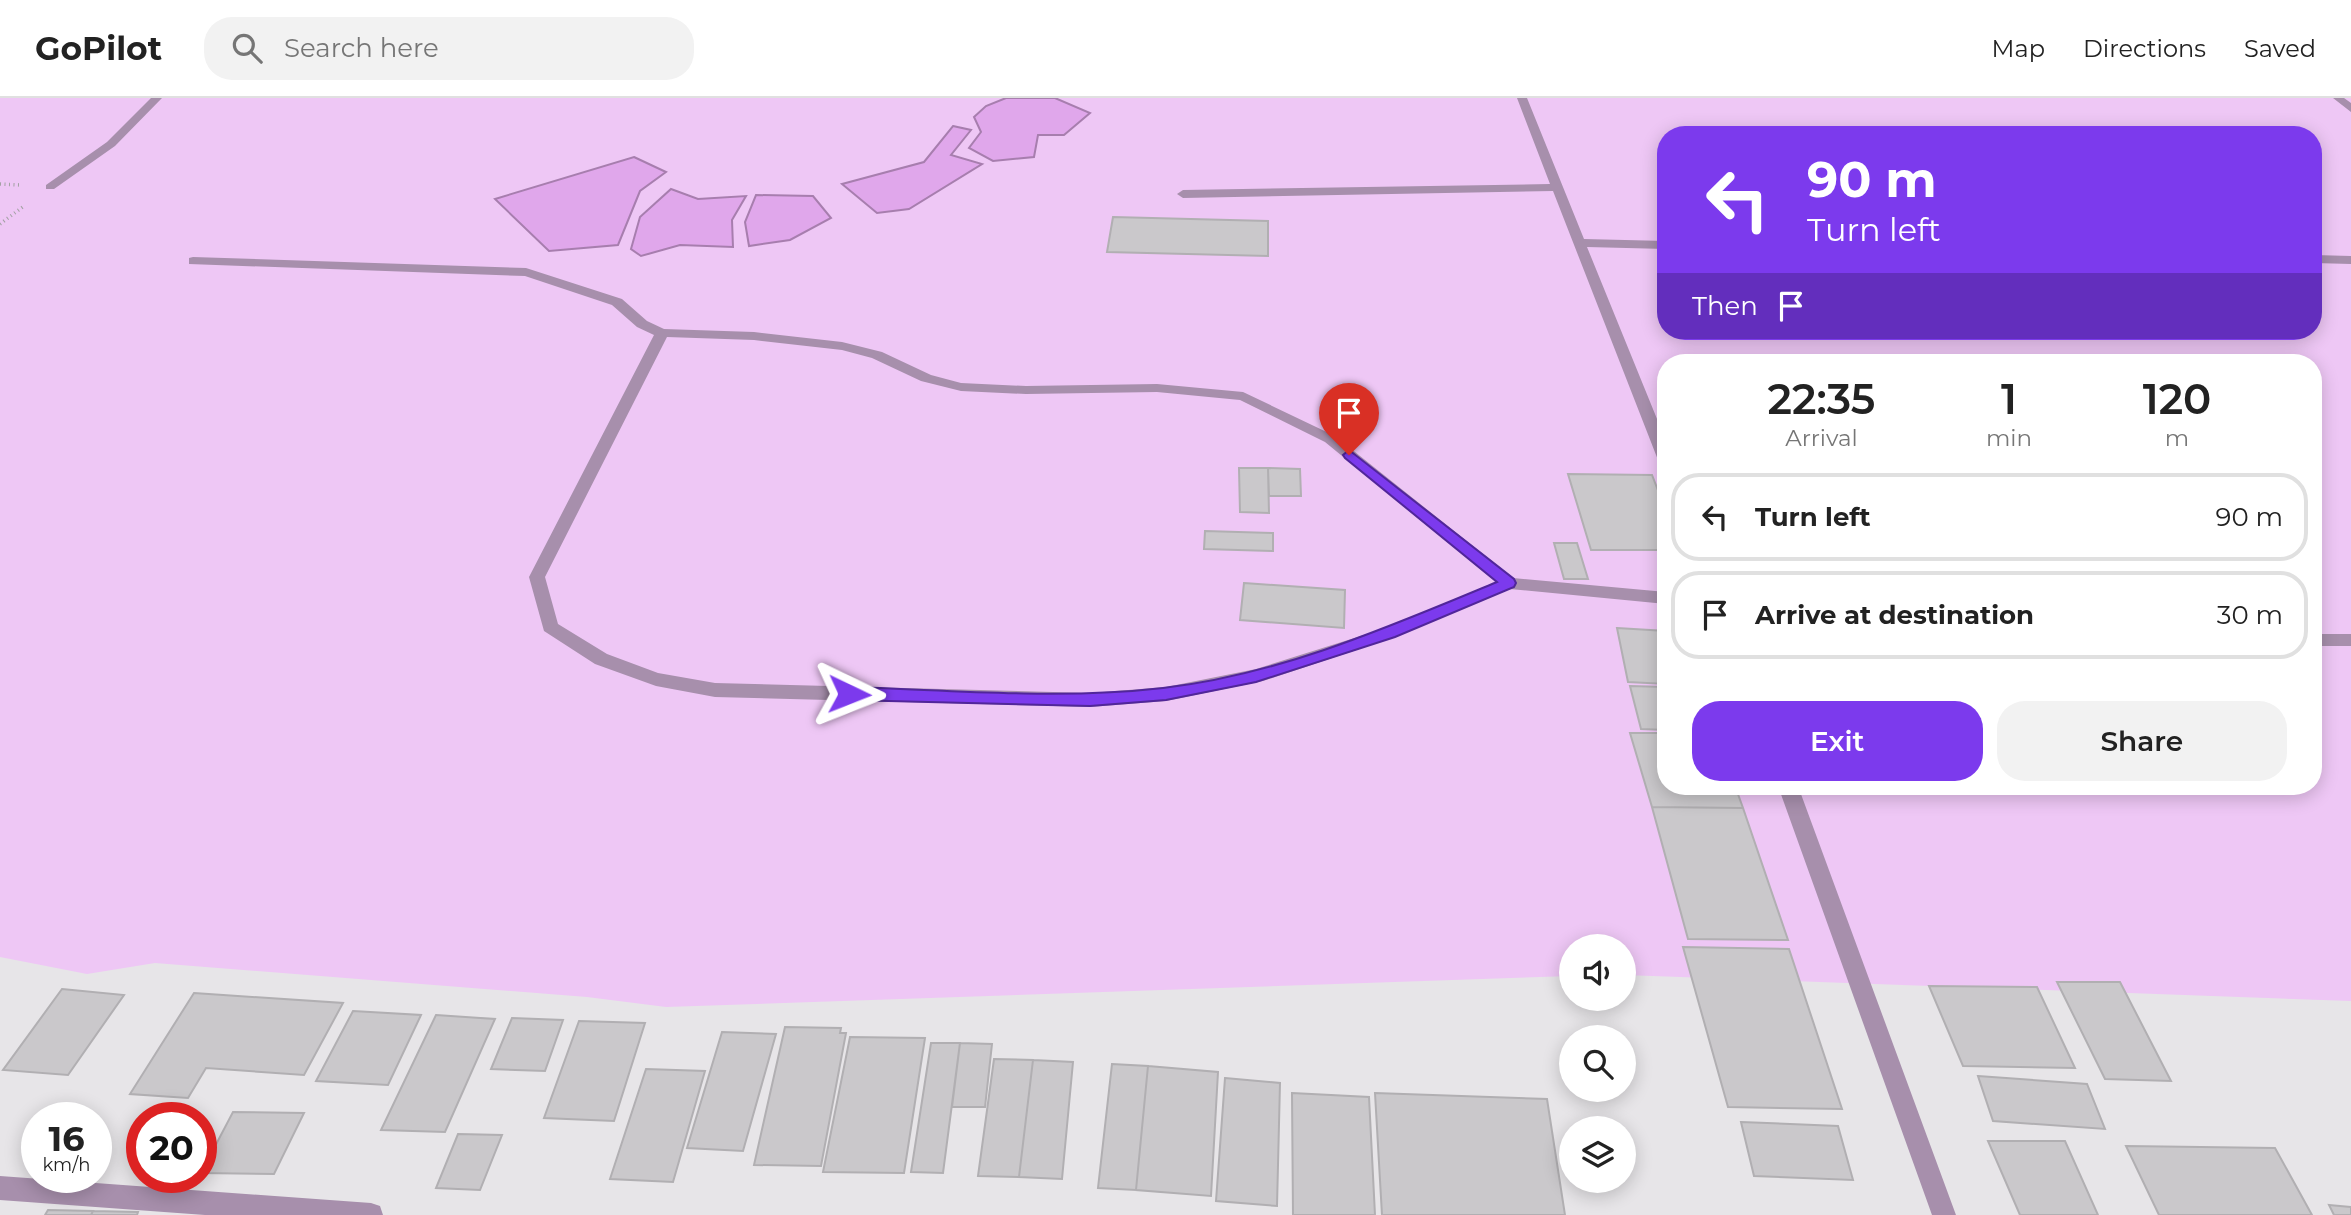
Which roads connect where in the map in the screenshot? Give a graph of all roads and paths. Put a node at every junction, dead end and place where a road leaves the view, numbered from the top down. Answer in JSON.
{"nodes":[{"id":1,"x":157,"y":98,"type":"edge"},
{"id":2,"x":1522,"y":98,"type":"edge"},
{"id":3,"x":2338,"y":98,"type":"edge"},
{"id":4,"x":2351,"y":109,"type":"edge"},
{"id":5,"x":50,"y":187,"type":"dead end"},
{"id":6,"x":1556,"y":187,"type":"junction"},
{"id":7,"x":1183,"y":194,"type":"dead end"},
{"id":8,"x":1582,"y":243,"type":"junction"},
{"id":9,"x":1657,"y":245,"type":"edge"},
{"id":10,"x":2322,"y":259,"type":"edge"},
{"id":11,"x":2351,"y":260,"type":"edge"},
{"id":12,"x":193,"y":261,"type":"dead end"},
{"id":13,"x":663,"y":333,"type":"junction"},
{"id":14,"x":1657,"y":437,"type":"edge"},
{"id":15,"x":1509,"y":583,"type":"junction"},
{"id":16,"x":1657,"y":597,"type":"edge"},
{"id":17,"x":2322,"y":640,"type":"edge"},
{"id":18,"x":2351,"y":640,"type":"edge"},
{"id":19,"x":1791,"y":795,"type":"edge"},
{"id":20,"x":0,"y":1188,"type":"edge"},
{"id":21,"x":371,"y":1215,"type":"edge"},
{"id":22,"x":1944,"y":1215,"type":"edge"}],
"edges":[{"from":1,"to":5,"type":"street"},
{"from":2,"to":6,"type":"street"},
{"from":3,"to":4,"type":"street"},
{"from":6,"to":7,"type":"street"},
{"from":6,"to":8,"type":"street"},
{"from":8,"to":9,"type":"street"},
{"from":8,"to":14,"type":"street"},
{"from":10,"to":11,"type":"street"},
{"from":12,"to":13,"type":"street"},
{"from":13,"to":15,"type":"street"},
{"from":13,"to":15,"type":"street"},
{"from":15,"to":16,"type":"street"},
{"from":17,"to":18,"type":"street"},
{"from":19,"to":22,"type":"street"},
{"from":20,"to":21,"type":"street"}]}
